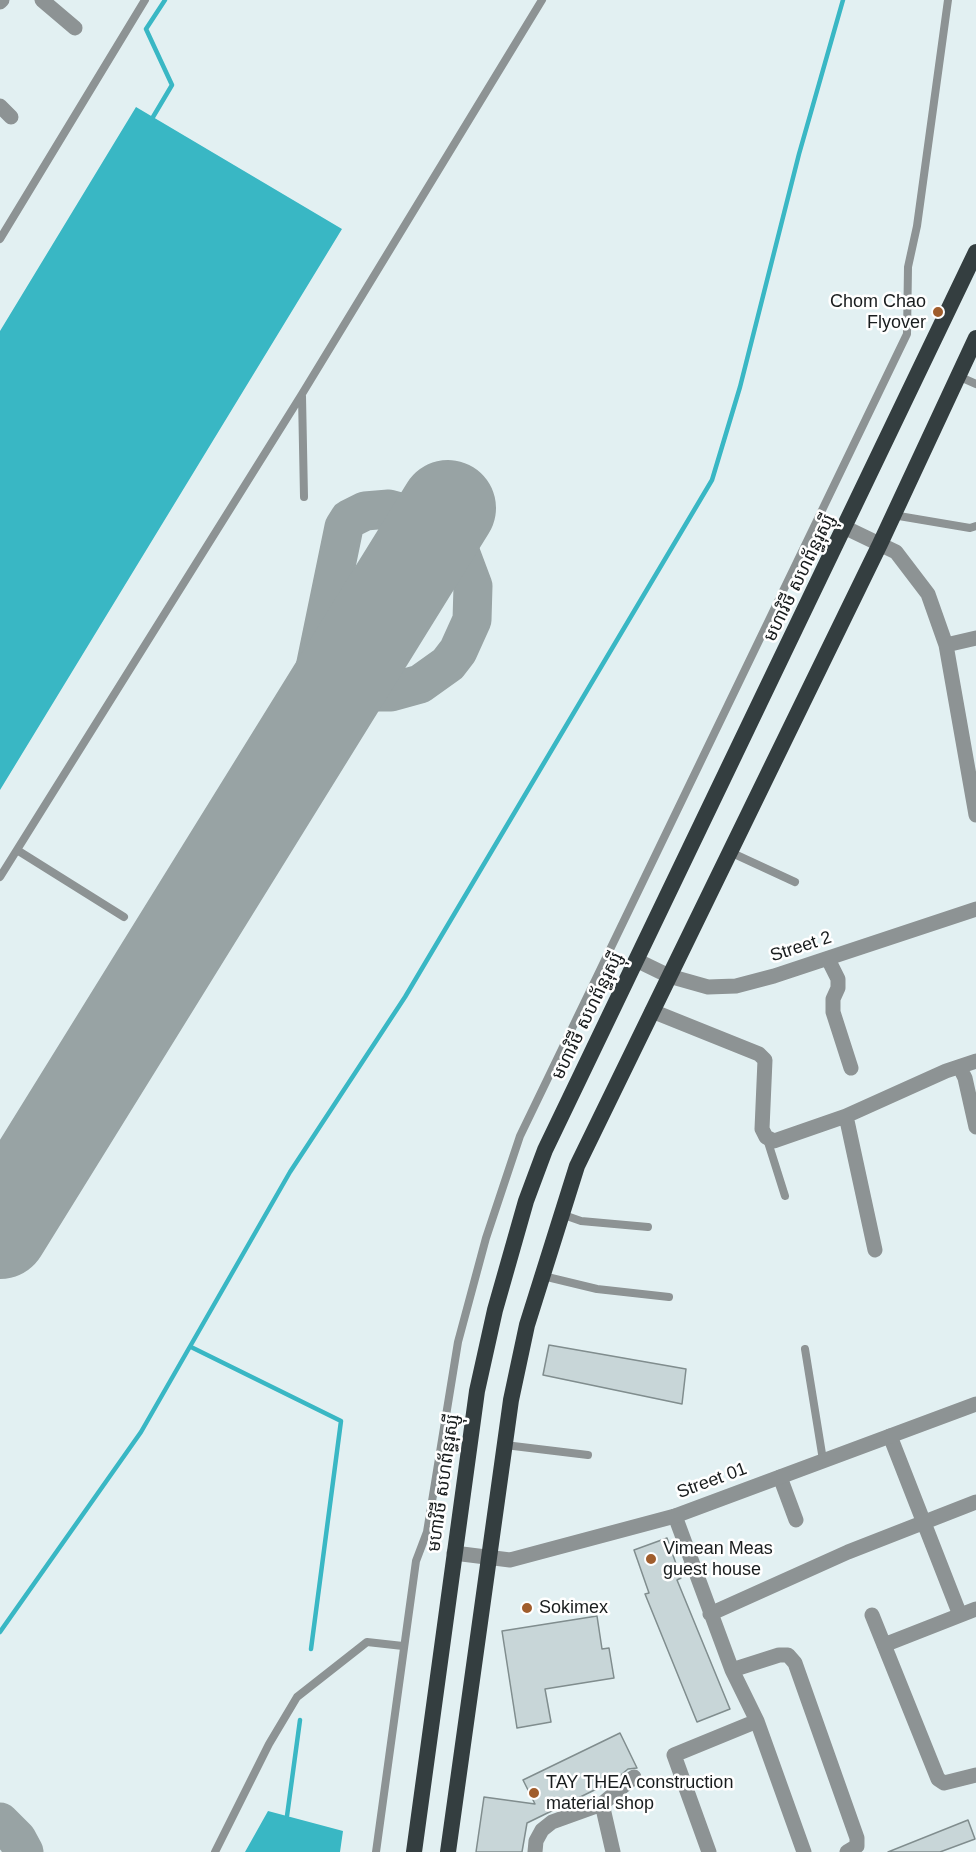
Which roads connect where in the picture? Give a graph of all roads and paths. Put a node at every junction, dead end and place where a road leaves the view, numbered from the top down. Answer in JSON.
{"nodes":[{"id":1,"x":42,"y":0,"type":"edge"},
{"id":2,"x":145,"y":0,"type":"edge"},
{"id":3,"x":542,"y":0,"type":"edge"},
{"id":4,"x":948,"y":0,"type":"edge"},
{"id":5,"x":75,"y":28,"type":"dead end"},
{"id":6,"x":0,"y":239,"type":"edge"},
{"id":7,"x":976,"y":252,"type":"edge"},
{"id":8,"x":976,"y":338,"type":"edge"},
{"id":9,"x":958,"y":375,"type":"junction"},
{"id":10,"x":976,"y":384,"type":"edge"},
{"id":11,"x":302,"y":394,"type":"junction"},
{"id":12,"x":304,"y":497,"type":"dead end"},
{"id":13,"x":893,"y":515,"type":"junction"},
{"id":14,"x":976,"y":526,"type":"edge"},
{"id":15,"x":846,"y":528,"type":"junction"},
{"id":16,"x":880,"y":544,"type":"junction"},
{"id":17,"x":976,"y":638,"type":"edge"},
{"id":18,"x":946,"y":645,"type":"junction"},
{"id":19,"x":972,"y":775,"type":"edge"},
{"id":20,"x":976,"y":815,"type":"edge"},
{"id":21,"x":17,"y":850,"type":"junction"},
{"id":22,"x":729,"y":851,"type":"junction"},
{"id":23,"x":0,"y":877,"type":"edge"},
{"id":24,"x":795,"y":882,"type":"dead end"},
{"id":25,"x":976,"y":909,"type":"edge"},
{"id":26,"x":124,"y":917,"type":"dead end"},
{"id":27,"x":828,"y":959,"type":"junction"},
{"id":28,"x":636,"y":960,"type":"junction"},
{"id":29,"x":669,"y":976,"type":"junction"},
{"id":30,"x":652,"y":1011,"type":"junction"},
{"id":31,"x":976,"y":1061,"type":"edge"},
{"id":32,"x":851,"y":1068,"type":"dead end"},
{"id":33,"x":960,"y":1068,"type":"junction"},
{"id":34,"x":846,"y":1116,"type":"junction"},
{"id":35,"x":976,"y":1127,"type":"edge"},
{"id":36,"x":766,"y":1137,"type":"junction"},
{"id":37,"x":785,"y":1196,"type":"dead end"},
{"id":38,"x":561,"y":1214,"type":"junction"},
{"id":39,"x":648,"y":1227,"type":"dead end"},
{"id":40,"x":875,"y":1250,"type":"dead end"},
{"id":41,"x":542,"y":1276,"type":"junction"},
{"id":42,"x":669,"y":1297,"type":"dead end"},
{"id":43,"x":804,"y":1348,"type":"dead end"},
{"id":44,"x":976,"y":1404,"type":"edge"},
{"id":45,"x":890,"y":1436,"type":"junction"},
{"id":46,"x":504,"y":1444,"type":"junction"},
{"id":47,"x":588,"y":1455,"type":"dead end"},
{"id":48,"x":823,"y":1461,"type":"junction"},
{"id":49,"x":780,"y":1477,"type":"junction"},
{"id":50,"x":976,"y":1502,"type":"edge"},
{"id":51,"x":675,"y":1516,"type":"junction"},
{"id":52,"x":796,"y":1520,"type":"dead end"},
{"id":53,"x":924,"y":1523,"type":"junction"},
{"id":54,"x":454,"y":1553,"type":"junction"},
{"id":55,"x":488,"y":1558,"type":"junction"},
{"id":56,"x":976,"y":1609,"type":"edge"},
{"id":57,"x":710,"y":1614,"type":"junction"},
{"id":58,"x":872,"y":1615,"type":"dead end"},
{"id":59,"x":960,"y":1615,"type":"junction"},
{"id":60,"x":884,"y":1645,"type":"junction"},
{"id":61,"x":404,"y":1646,"type":"junction"},
{"id":62,"x":732,"y":1670,"type":"junction"},
{"id":63,"x":757,"y":1721,"type":"junction"},
{"id":64,"x":976,"y":1775,"type":"edge"},
{"id":65,"x":634,"y":1777,"type":"dead end"},
{"id":66,"x":602,"y":1804,"type":"junction"},
{"id":67,"x":215,"y":1852,"type":"edge"},
{"id":68,"x":376,"y":1852,"type":"edge"},
{"id":69,"x":414,"y":1852,"type":"edge"},
{"id":70,"x":448,"y":1852,"type":"edge"},
{"id":71,"x":535,"y":1852,"type":"edge"},
{"id":72,"x":613,"y":1852,"type":"edge"},
{"id":73,"x":709,"y":1852,"type":"edge"},
{"id":74,"x":804,"y":1852,"type":"edge"},
{"id":75,"x":847,"y":1852,"type":"edge"}],
"edges":[{"from":1,"to":5,"type":"street"},
{"from":2,"to":6,"type":"lane"},
{"from":3,"to":11,"type":"lane"},
{"from":4,"to":61,"type":"lane"},
{"from":7,"to":15,"type":"highway","name":"មហាវិថី សហព័ន្ធរុស្ស៊ី"},
{"from":8,"to":9,"type":"highway"},
{"from":9,"to":10,"type":"lane"},
{"from":9,"to":13,"type":"highway"},
{"from":11,"to":12,"type":"lane"},
{"from":11,"to":21,"type":"lane"},
{"from":13,"to":14,"type":"lane"},
{"from":13,"to":16,"type":"highway"},
{"from":15,"to":16,"type":"street"},
{"from":15,"to":28,"type":"highway","name":"មហាវិថី សហព័ន្ធរុស្ស៊ី"},
{"from":16,"to":18,"type":"street"},
{"from":16,"to":22,"type":"highway"},
{"from":17,"to":18,"type":"street"},
{"from":18,"to":19,"type":"street"},
{"from":19,"to":20,"type":"street"},
{"from":21,"to":23,"type":"lane"},
{"from":21,"to":26,"type":"lane"},
{"from":22,"to":24,"type":"lane"},
{"from":22,"to":29,"type":"highway"},
{"from":25,"to":27,"type":"street","name":"Street 2"},
{"from":27,"to":29,"type":"street","name":"Street 2"},
{"from":27,"to":32,"type":"street"},
{"from":28,"to":29,"type":"street","name":"Street 2"},
{"from":28,"to":54,"type":"highway","name":"មហាវិថី សហព័ន្ធរុស្ស៊ី"},
{"from":29,"to":30,"type":"highway"},
{"from":30,"to":36,"type":"street"},
{"from":30,"to":38,"type":"highway"},
{"from":31,"to":33,"type":"street"},
{"from":33,"to":34,"type":"street"},
{"from":33,"to":35,"type":"street"},
{"from":34,"to":36,"type":"street"},
{"from":34,"to":40,"type":"street"},
{"from":36,"to":37,"type":"lane"},
{"from":38,"to":39,"type":"lane"},
{"from":38,"to":41,"type":"highway"},
{"from":41,"to":42,"type":"lane"},
{"from":41,"to":46,"type":"highway"},
{"from":43,"to":48,"type":"lane"},
{"from":44,"to":45,"type":"street","name":"Street 01"},
{"from":45,"to":48,"type":"street","name":"Street 01"},
{"from":45,"to":53,"type":"street"},
{"from":46,"to":47,"type":"lane"},
{"from":46,"to":55,"type":"highway"},
{"from":48,"to":49,"type":"street","name":"Street 01"},
{"from":49,"to":51,"type":"street","name":"Street 01"},
{"from":49,"to":52,"type":"street"},
{"from":50,"to":53,"type":"street"},
{"from":51,"to":55,"type":"street","name":"Street 01"},
{"from":51,"to":57,"type":"street"},
{"from":53,"to":57,"type":"street"},
{"from":53,"to":59,"type":"street"},
{"from":54,"to":55,"type":"street","name":"Street 01"},
{"from":54,"to":69,"type":"highway","name":"មហាវិថី សហព័ន្ធរុស្ស៊ី"},
{"from":55,"to":70,"type":"highway"},
{"from":56,"to":59,"type":"street"},
{"from":57,"to":62,"type":"street"},
{"from":58,"to":60,"type":"street"},
{"from":59,"to":60,"type":"street"},
{"from":60,"to":64,"type":"street"},
{"from":61,"to":67,"type":"lane"},
{"from":61,"to":68,"type":"lane"},
{"from":62,"to":63,"type":"street"},
{"from":62,"to":75,"type":"street"},
{"from":63,"to":73,"type":"street"},
{"from":63,"to":74,"type":"street"},
{"from":65,"to":66,"type":"street"},
{"from":66,"to":71,"type":"street"},
{"from":66,"to":72,"type":"street"}]}
